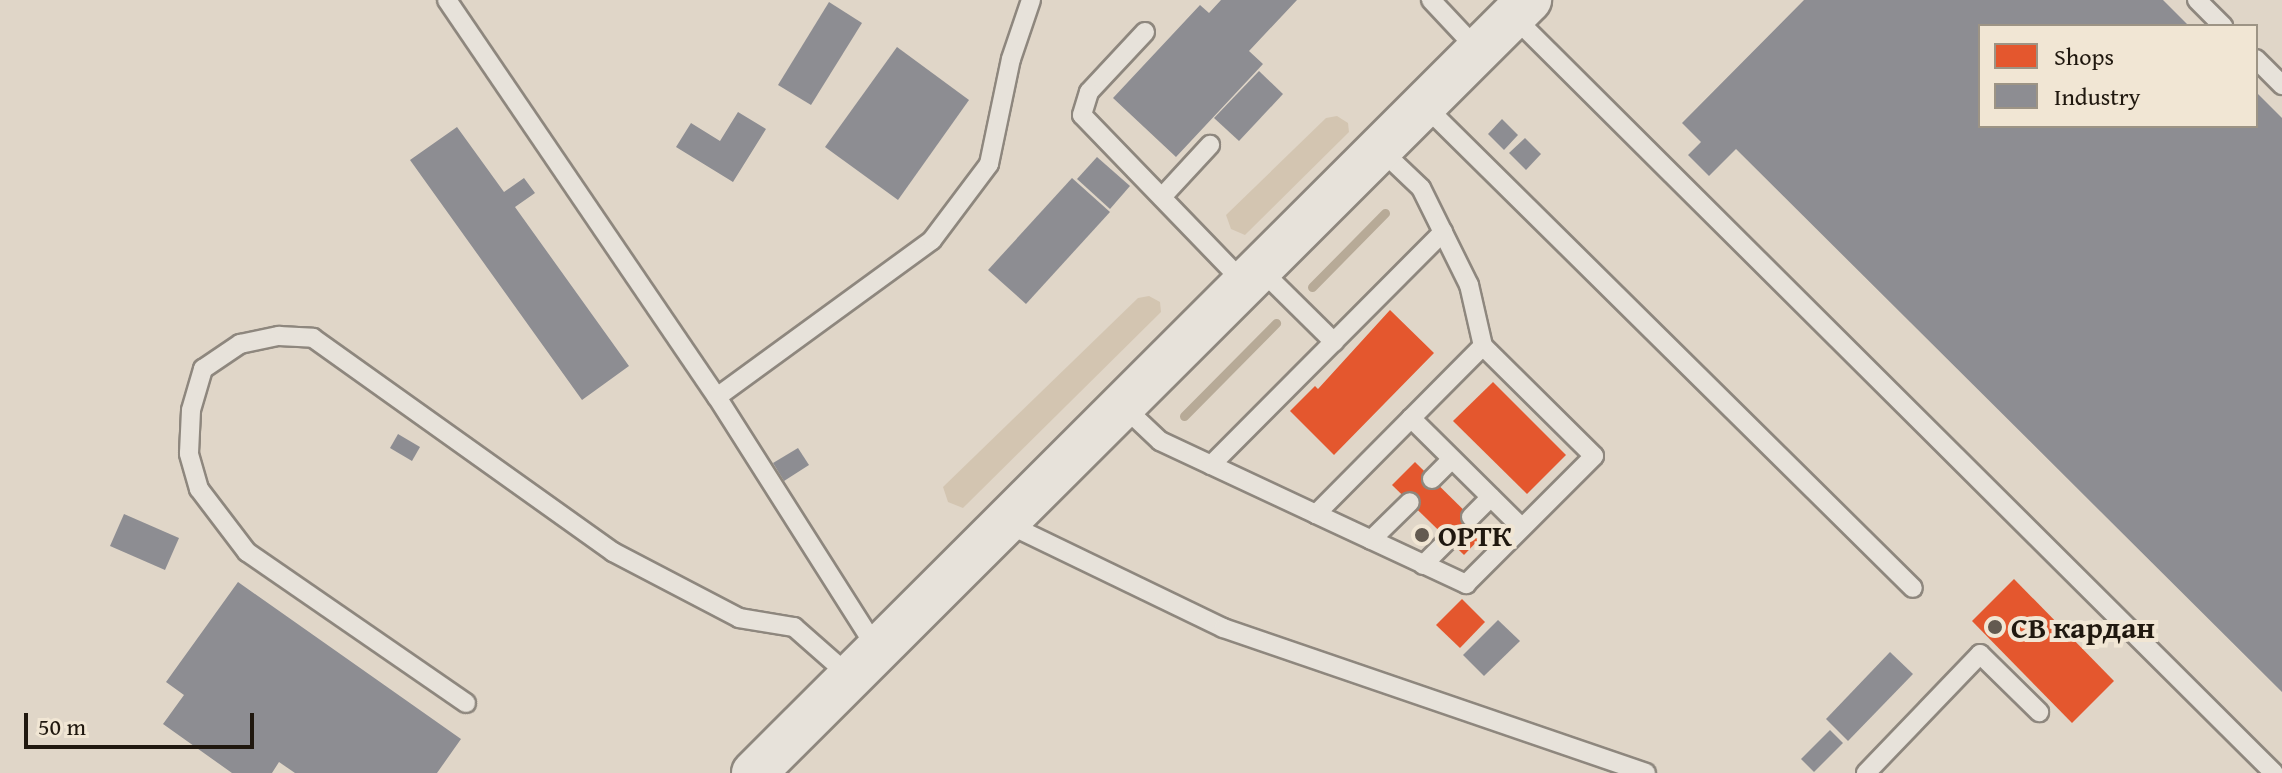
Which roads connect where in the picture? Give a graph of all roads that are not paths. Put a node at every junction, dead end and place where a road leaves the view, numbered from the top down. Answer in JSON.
{"nodes":[{"id":1,"x":447,"y":0,"type":"edge"},
{"id":2,"x":1031,"y":0,"type":"edge"},
{"id":3,"x":1431,"y":0,"type":"edge"},
{"id":4,"x":2197,"y":0,"type":"edge"},
{"id":5,"x":1521,"y":8,"type":"edge"},
{"id":6,"x":2221,"y":24,"type":"edge"},
{"id":7,"x":1145,"y":32,"type":"dead end"},
{"id":8,"x":1478,"y":50,"type":"junction"},
{"id":9,"x":2258,"y":61,"type":"edge"},
{"id":10,"x":2282,"y":85,"type":"edge"},
{"id":11,"x":1424,"y":105,"type":"junction"},
{"id":12,"x":1210,"y":145,"type":"dead end"},
{"id":13,"x":1380,"y":149,"type":"junction"},
{"id":14,"x":1162,"y":197,"type":"junction"},
{"id":15,"x":1443,"y":232,"type":"junction"},
{"id":16,"x":1252,"y":277,"type":"junction"},
{"id":17,"x":1334,"y":342,"type":"junction"},
{"id":18,"x":1483,"y":346,"type":"junction"},
{"id":19,"x":717,"y":397,"type":"junction"},
{"id":20,"x":1123,"y":406,"type":"junction"},
{"id":21,"x":1411,"y":418,"type":"junction"},
{"id":22,"x":1452,"y":459,"type":"junction"},
{"id":23,"x":1211,"y":465,"type":"junction"},
{"id":24,"x":1432,"y":479,"type":"dead end"},
{"id":25,"x":1491,"y":497,"type":"junction"},
{"id":26,"x":1410,"y":502,"type":"dead end"},
{"id":27,"x":1316,"y":514,"type":"junction"},
{"id":28,"x":1471,"y":517,"type":"dead end"},
{"id":29,"x":1008,"y":524,"type":"junction"},
{"id":30,"x":1522,"y":528,"type":"junction"},
{"id":31,"x":1371,"y":540,"type":"junction"},
{"id":32,"x":1448,"y":540,"type":"dead end"},
{"id":33,"x":1423,"y":565,"type":"junction"},
{"id":34,"x":1913,"y":588,"type":"dead end"},
{"id":35,"x":865,"y":664,"type":"junction"},
{"id":36,"x":466,"y":703,"type":"dead end"},
{"id":37,"x":2039,"y":712,"type":"dead end"},
{"id":38,"x":754,"y":773,"type":"edge"},
{"id":39,"x":1646,"y":773,"type":"edge"},
{"id":40,"x":1866,"y":773,"type":"edge"},
{"id":41,"x":2274,"y":773,"type":"edge"}],
"edges":[{"from":1,"to":19,"type":"lane"},
{"from":2,"to":19,"type":"lane"},
{"from":3,"to":8,"type":"lane"},
{"from":4,"to":6,"type":"lane"},
{"from":5,"to":8,"type":"street"},
{"from":5,"to":41,"type":"lane"},
{"from":7,"to":14,"type":"lane"},
{"from":8,"to":11,"type":"street"},
{"from":9,"to":10,"type":"lane"},
{"from":11,"to":13,"type":"street"},
{"from":11,"to":34,"type":"lane"},
{"from":12,"to":14,"type":"lane"},
{"from":13,"to":15,"type":"lane"},
{"from":13,"to":16,"type":"street"},
{"from":14,"to":16,"type":"lane"},
{"from":15,"to":17,"type":"lane"},
{"from":15,"to":18,"type":"lane"},
{"from":16,"to":17,"type":"lane"},
{"from":16,"to":20,"type":"street"},
{"from":17,"to":23,"type":"lane"},
{"from":18,"to":21,"type":"lane"},
{"from":18,"to":30,"type":"lane"},
{"from":19,"to":35,"type":"lane"},
{"from":20,"to":23,"type":"lane"},
{"from":20,"to":29,"type":"street"},
{"from":21,"to":22,"type":"lane"},
{"from":21,"to":27,"type":"lane"},
{"from":22,"to":24,"type":"lane"},
{"from":22,"to":25,"type":"lane"},
{"from":23,"to":27,"type":"lane"},
{"from":25,"to":28,"type":"lane"},
{"from":25,"to":30,"type":"lane"},
{"from":26,"to":31,"type":"lane"},
{"from":27,"to":31,"type":"lane"},
{"from":29,"to":35,"type":"street"},
{"from":29,"to":39,"type":"lane"},
{"from":30,"to":33,"type":"lane"},
{"from":31,"to":33,"type":"lane"},
{"from":32,"to":33,"type":"lane"},
{"from":35,"to":36,"type":"lane"},
{"from":35,"to":38,"type":"street"},
{"from":37,"to":40,"type":"lane"}]}
